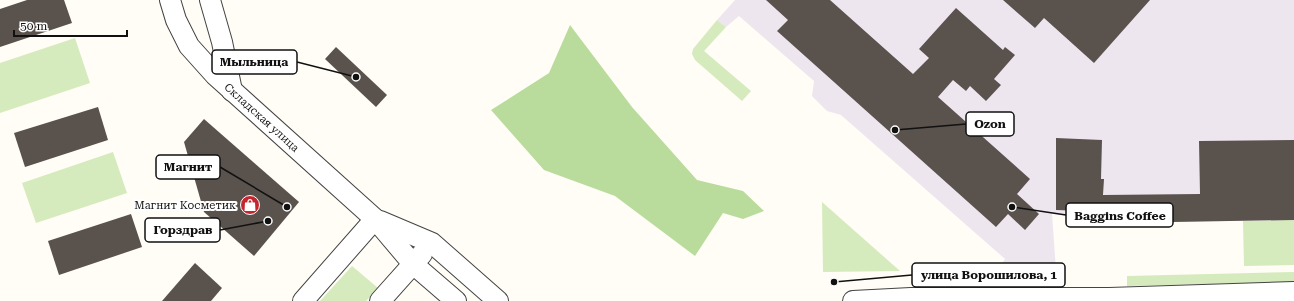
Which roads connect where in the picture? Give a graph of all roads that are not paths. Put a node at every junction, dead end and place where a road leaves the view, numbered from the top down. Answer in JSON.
{"nodes":[{"id":1,"x":170,"y":0,"type":"edge"},
{"id":2,"x":210,"y":0,"type":"edge"},
{"id":3,"x":232,"y":91,"type":"junction"},
{"id":4,"x":376,"y":219,"type":"junction"},
{"id":5,"x":432,"y":243,"type":"junction"},
{"id":6,"x":413,"y":264,"type":"junction"},
{"id":7,"x":1294,"y":292,"type":"edge"},
{"id":8,"x":303,"y":301,"type":"edge"},
{"id":9,"x":380,"y":301,"type":"edge"},
{"id":10,"x":456,"y":301,"type":"edge"},
{"id":11,"x":498,"y":301,"type":"edge"},
{"id":12,"x":853,"y":301,"type":"edge"}],
"edges":[{"from":1,"to":3,"type":"street","name":"Складская улица"},
{"from":2,"to":3,"type":"street"},
{"from":3,"to":4,"type":"street","name":"Складская улица"},
{"from":4,"to":5,"type":"street","name":"Складская улица"},
{"from":4,"to":6,"type":"street","name":"Складская улица"},
{"from":4,"to":8,"type":"street"},
{"from":5,"to":6,"type":"street"},
{"from":5,"to":11,"type":"street","name":"Складская улица"},
{"from":6,"to":9,"type":"street"},
{"from":6,"to":10,"type":"street","name":"Складская улица"},
{"from":7,"to":12,"type":"street"}]}
